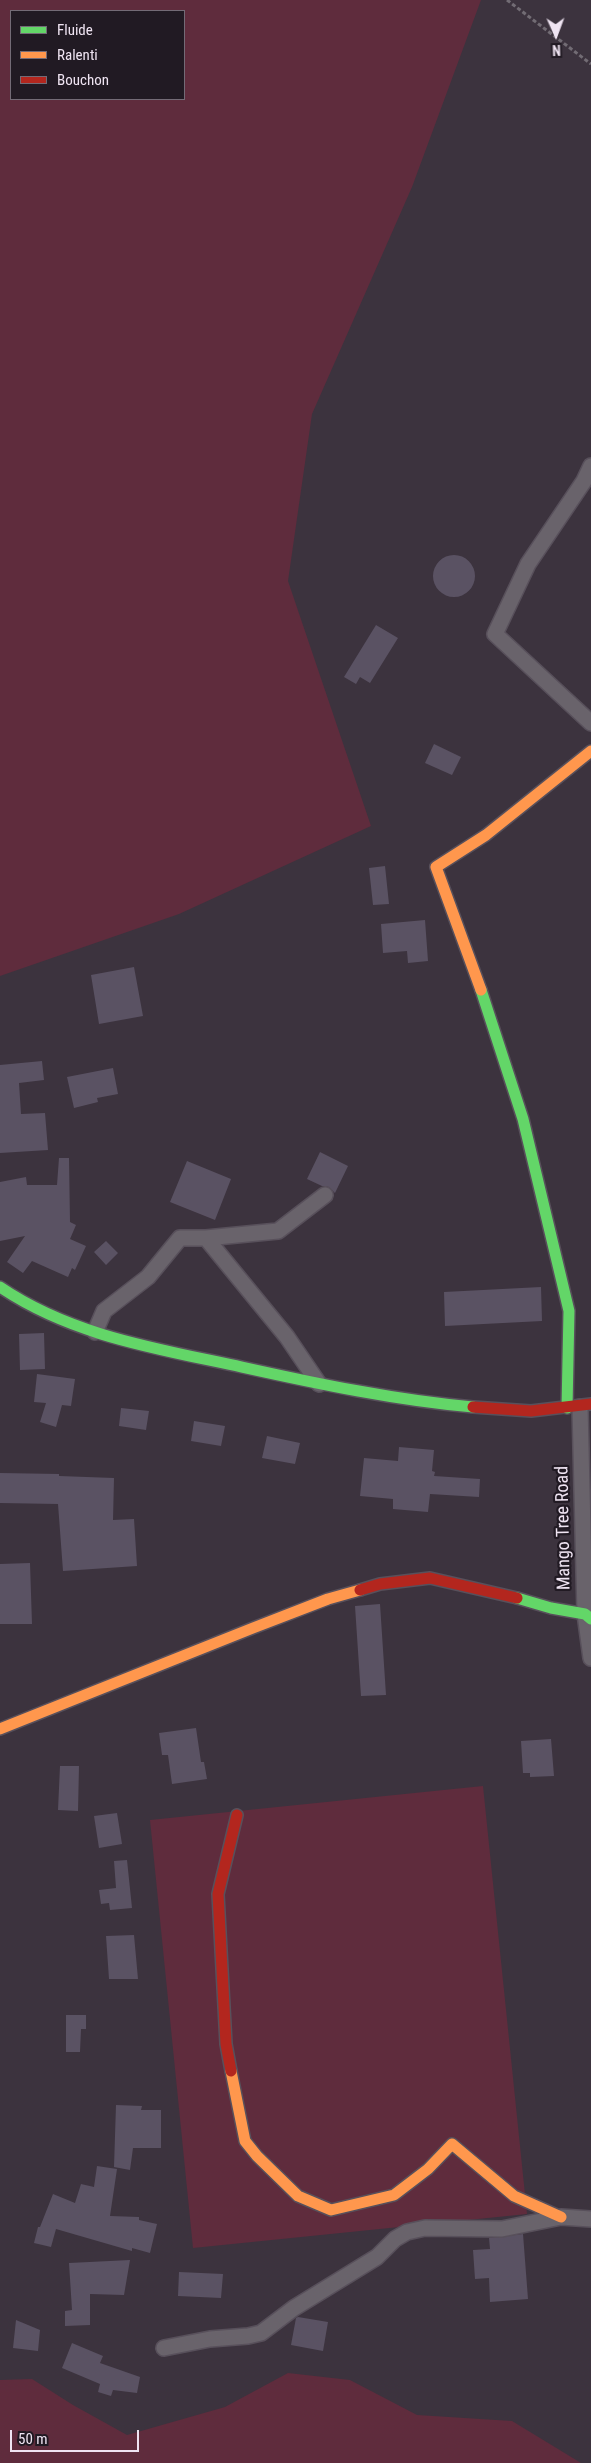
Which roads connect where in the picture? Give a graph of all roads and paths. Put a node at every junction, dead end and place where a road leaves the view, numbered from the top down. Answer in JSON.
{"nodes":[{"id":1,"x":507,"y":0,"type":"edge"},
{"id":2,"x":591,"y":64,"type":"edge"},
{"id":3,"x":591,"y":466,"type":"edge"},
{"id":4,"x":591,"y":723,"type":"edge"},
{"id":5,"x":591,"y":750,"type":"edge"},
{"id":6,"x":325,"y":1195,"type":"dead end"},
{"id":7,"x":206,"y":1238,"type":"junction"},
{"id":8,"x":0,"y":1287,"type":"edge"},
{"id":9,"x":95,"y":1332,"type":"junction"},
{"id":10,"x":319,"y":1384,"type":"junction"},
{"id":11,"x":579,"y":1406,"type":"edge"},
{"id":12,"x":588,"y":1617,"type":"edge"},
{"id":13,"x":591,"y":1658,"type":"edge"},
{"id":14,"x":0,"y":1729,"type":"edge"},
{"id":15,"x":237,"y":1815,"type":"dead end"},
{"id":16,"x":561,"y":2217,"type":"junction"},
{"id":17,"x":591,"y":2219,"type":"edge"},
{"id":18,"x":164,"y":2348,"type":"dead end"}],
"edges":[{"from":1,"to":2,"type":"path"},
{"from":3,"to":4,"type":"street"},
{"from":5,"to":11,"type":"street"},
{"from":6,"to":7,"type":"street"},
{"from":7,"to":9,"type":"street"},
{"from":7,"to":10,"type":"street"},
{"from":8,"to":9,"type":"street"},
{"from":9,"to":10,"type":"street"},
{"from":10,"to":11,"type":"street"},
{"from":11,"to":12,"type":"street","name":"Mango Tree Road"},
{"from":12,"to":13,"type":"street","name":"Mango Tree Road"},
{"from":12,"to":14,"type":"street"},
{"from":15,"to":16,"type":"street"},
{"from":16,"to":17,"type":"street"},
{"from":16,"to":18,"type":"street"}]}
